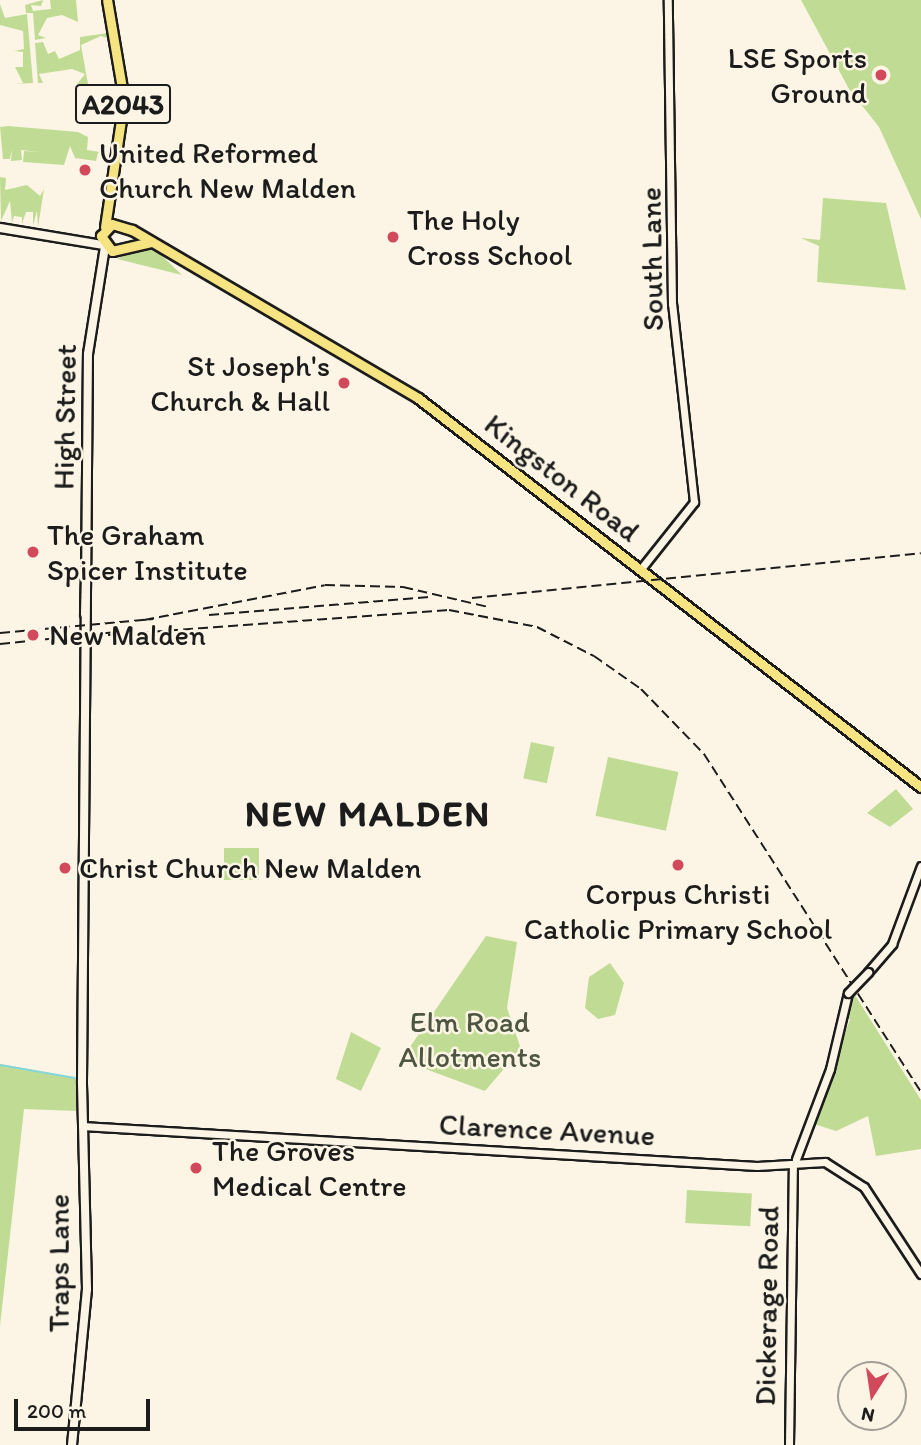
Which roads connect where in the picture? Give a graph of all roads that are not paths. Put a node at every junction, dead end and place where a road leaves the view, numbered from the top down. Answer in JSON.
{"nodes":[{"id":1,"x":107,"y":0,"type":"edge"},
{"id":2,"x":668,"y":0,"type":"edge"},
{"id":3,"x":110,"y":211,"type":"junction"},
{"id":4,"x":121,"y":225,"type":"junction"},
{"id":5,"x":0,"y":228,"type":"edge"},
{"id":6,"x":104,"y":229,"type":"junction"},
{"id":7,"x":84,"y":238,"type":"junction"},
{"id":8,"x":151,"y":242,"type":"junction"},
{"id":9,"x":104,"y":246,"type":"junction"},
{"id":10,"x":121,"y":249,"type":"junction"},
{"id":11,"x":103,"y":263,"type":"junction"},
{"id":12,"x":640,"y":570,"type":"junction"},
{"id":13,"x":921,"y":787,"type":"edge"},
{"id":14,"x":921,"y":866,"type":"edge"},
{"id":15,"x":82,"y":1081,"type":"joint"},
{"id":16,"x":82,"y":1126,"type":"junction"},
{"id":17,"x":794,"y":1163,"type":"junction"},
{"id":18,"x":921,"y":1274,"type":"edge"},
{"id":19,"x":72,"y":1445,"type":"edge"},
{"id":20,"x":789,"y":1445,"type":"edge"}],
"edges":[{"from":1,"to":3,"type":"main road","number":"A2043"},
{"from":2,"to":12,"type":"street","name":"South Lane"},
{"from":3,"to":4,"type":"main road"},
{"from":3,"to":6,"type":"main road","number":"A2043"},
{"from":4,"to":6,"type":"main road"},
{"from":4,"to":8,"type":"main road","name":"Kingston Road"},
{"from":4,"to":10,"type":"main road"},
{"from":5,"to":7,"type":"main road"},
{"from":6,"to":7,"type":"main road"},
{"from":6,"to":9,"type":"main road"},
{"from":7,"to":9,"type":"main road"},
{"from":8,"to":10,"type":"main road"},
{"from":8,"to":12,"type":"main road","name":"Kingston Road"},
{"from":9,"to":10,"type":"main road"},
{"from":9,"to":11,"type":"main road","name":"High Street"},
{"from":10,"to":11,"type":"main road"},
{"from":11,"to":15,"type":"main road","name":"High Street"},
{"from":12,"to":13,"type":"main road","name":"Kingston Road"},
{"from":14,"to":17,"type":"street","name":"Dickerage Road","bridge":true},
{"from":15,"to":16,"type":"main road","name":"Traps Lane"},
{"from":16,"to":17,"type":"street","name":"Clarence Avenue"},
{"from":16,"to":19,"type":"main road","name":"Traps Lane"},
{"from":17,"to":18,"type":"street","name":"Clarence Avenue"},
{"from":17,"to":20,"type":"street","name":"Dickerage Road"}]}
